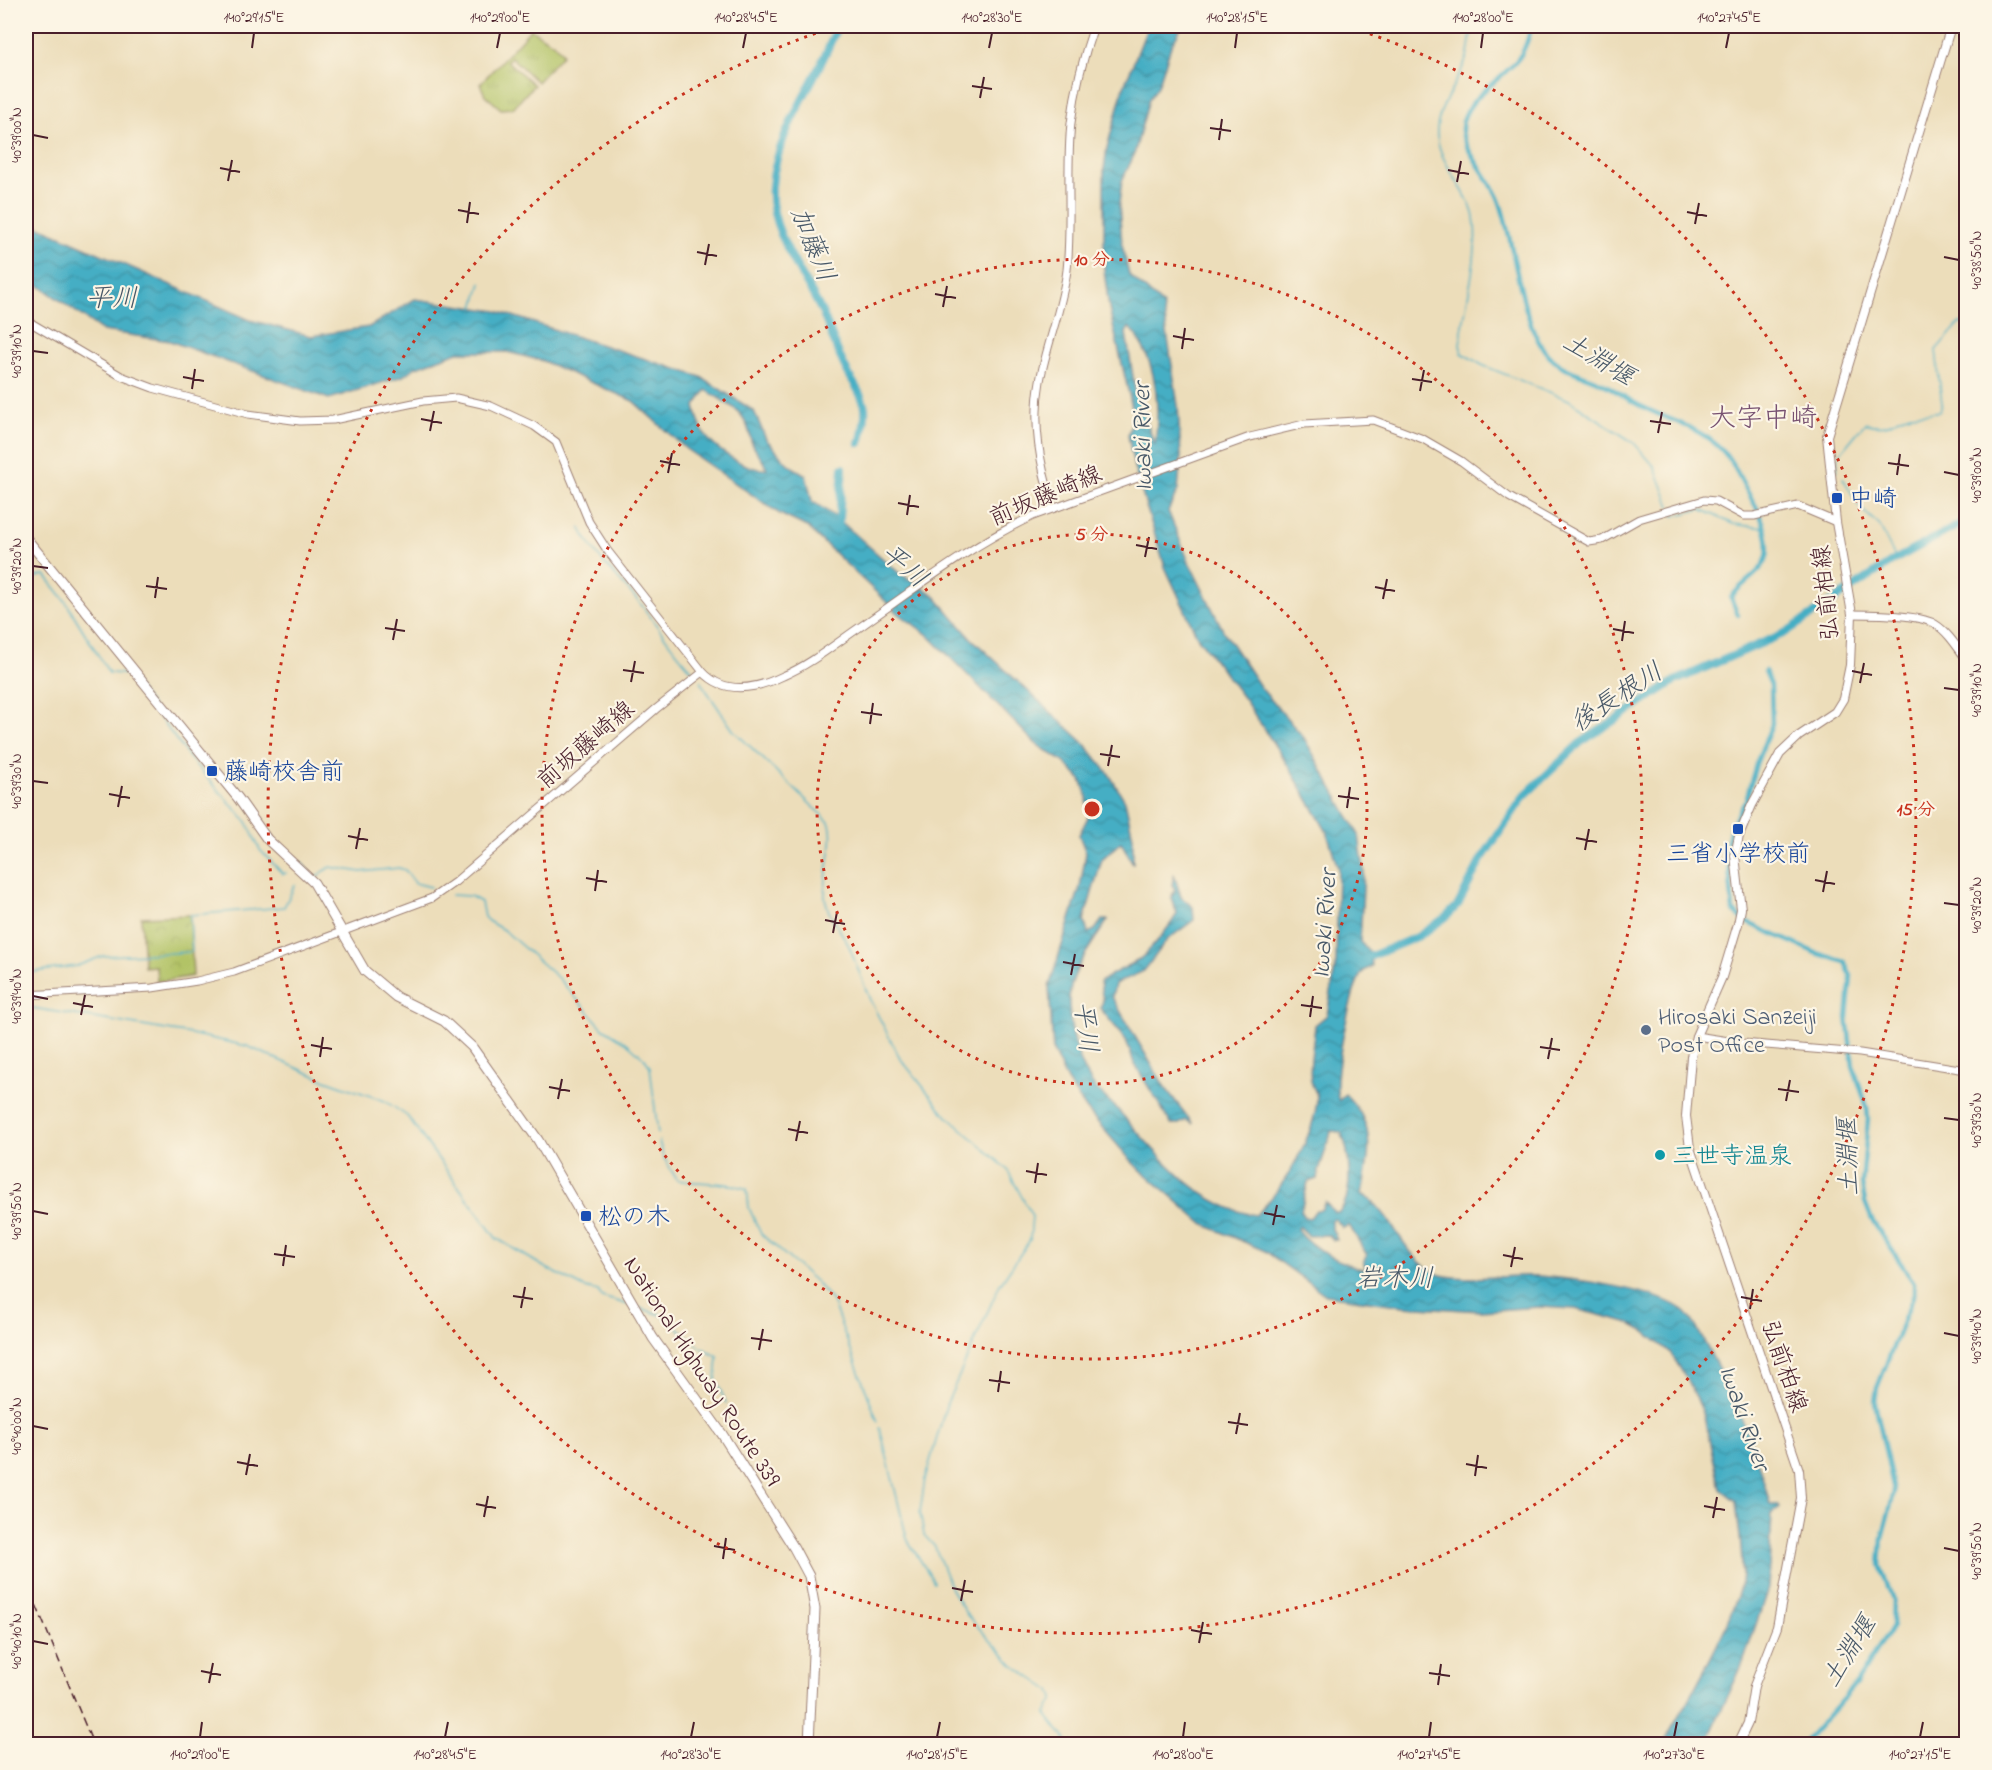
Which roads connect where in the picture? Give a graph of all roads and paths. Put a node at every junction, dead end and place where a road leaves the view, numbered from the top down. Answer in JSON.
{"nodes":[{"id":1,"x":1094,"y":26,"type":"edge"},
{"id":2,"x":1951,"y":26,"type":"edge"},
{"id":3,"x":26,"y":320,"type":"edge"},
{"id":4,"x":1053,"y":507,"type":"junction"},
{"id":5,"x":1836,"y":522,"type":"junction"},
{"id":6,"x":26,"y":538,"type":"edge"},
{"id":7,"x":1851,"y":612,"type":"junction"},
{"id":8,"x":1966,"y":659,"type":"edge"},
{"id":9,"x":703,"y":672,"type":"junction"},
{"id":10,"x":344,"y":932,"type":"junction"},
{"id":11,"x":26,"y":994,"type":"edge"},
{"id":12,"x":1696,"y":1036,"type":"junction"},
{"id":13,"x":1966,"y":1071,"type":"edge"},
{"id":14,"x":809,"y":1744,"type":"edge"},
{"id":15,"x":1738,"y":1744,"type":"edge"}],
"edges":[{"from":1,"to":4,"type":"main road"},
{"from":2,"to":5,"type":"main road","name":"弘前柏線"},
{"from":3,"to":9,"type":"main road"},
{"from":4,"to":5,"type":"main road","name":"前坂藤崎線"},
{"from":4,"to":9,"type":"main road","name":"前坂藤崎線"},
{"from":5,"to":7,"type":"main road","name":"弘前柏線"},
{"from":6,"to":10,"type":"highway","name":"National Highway Route 339"},
{"from":7,"to":8,"type":"main road"},
{"from":7,"to":12,"type":"main road","name":"弘前柏線"},
{"from":9,"to":10,"type":"main road","name":"前坂藤崎線"},
{"from":10,"to":11,"type":"main road","name":"前坂藤崎線"},
{"from":10,"to":14,"type":"highway","name":"National Highway Route 339"},
{"from":12,"to":13,"type":"main road"},
{"from":12,"to":15,"type":"main road","name":"弘前柏線"}]}
